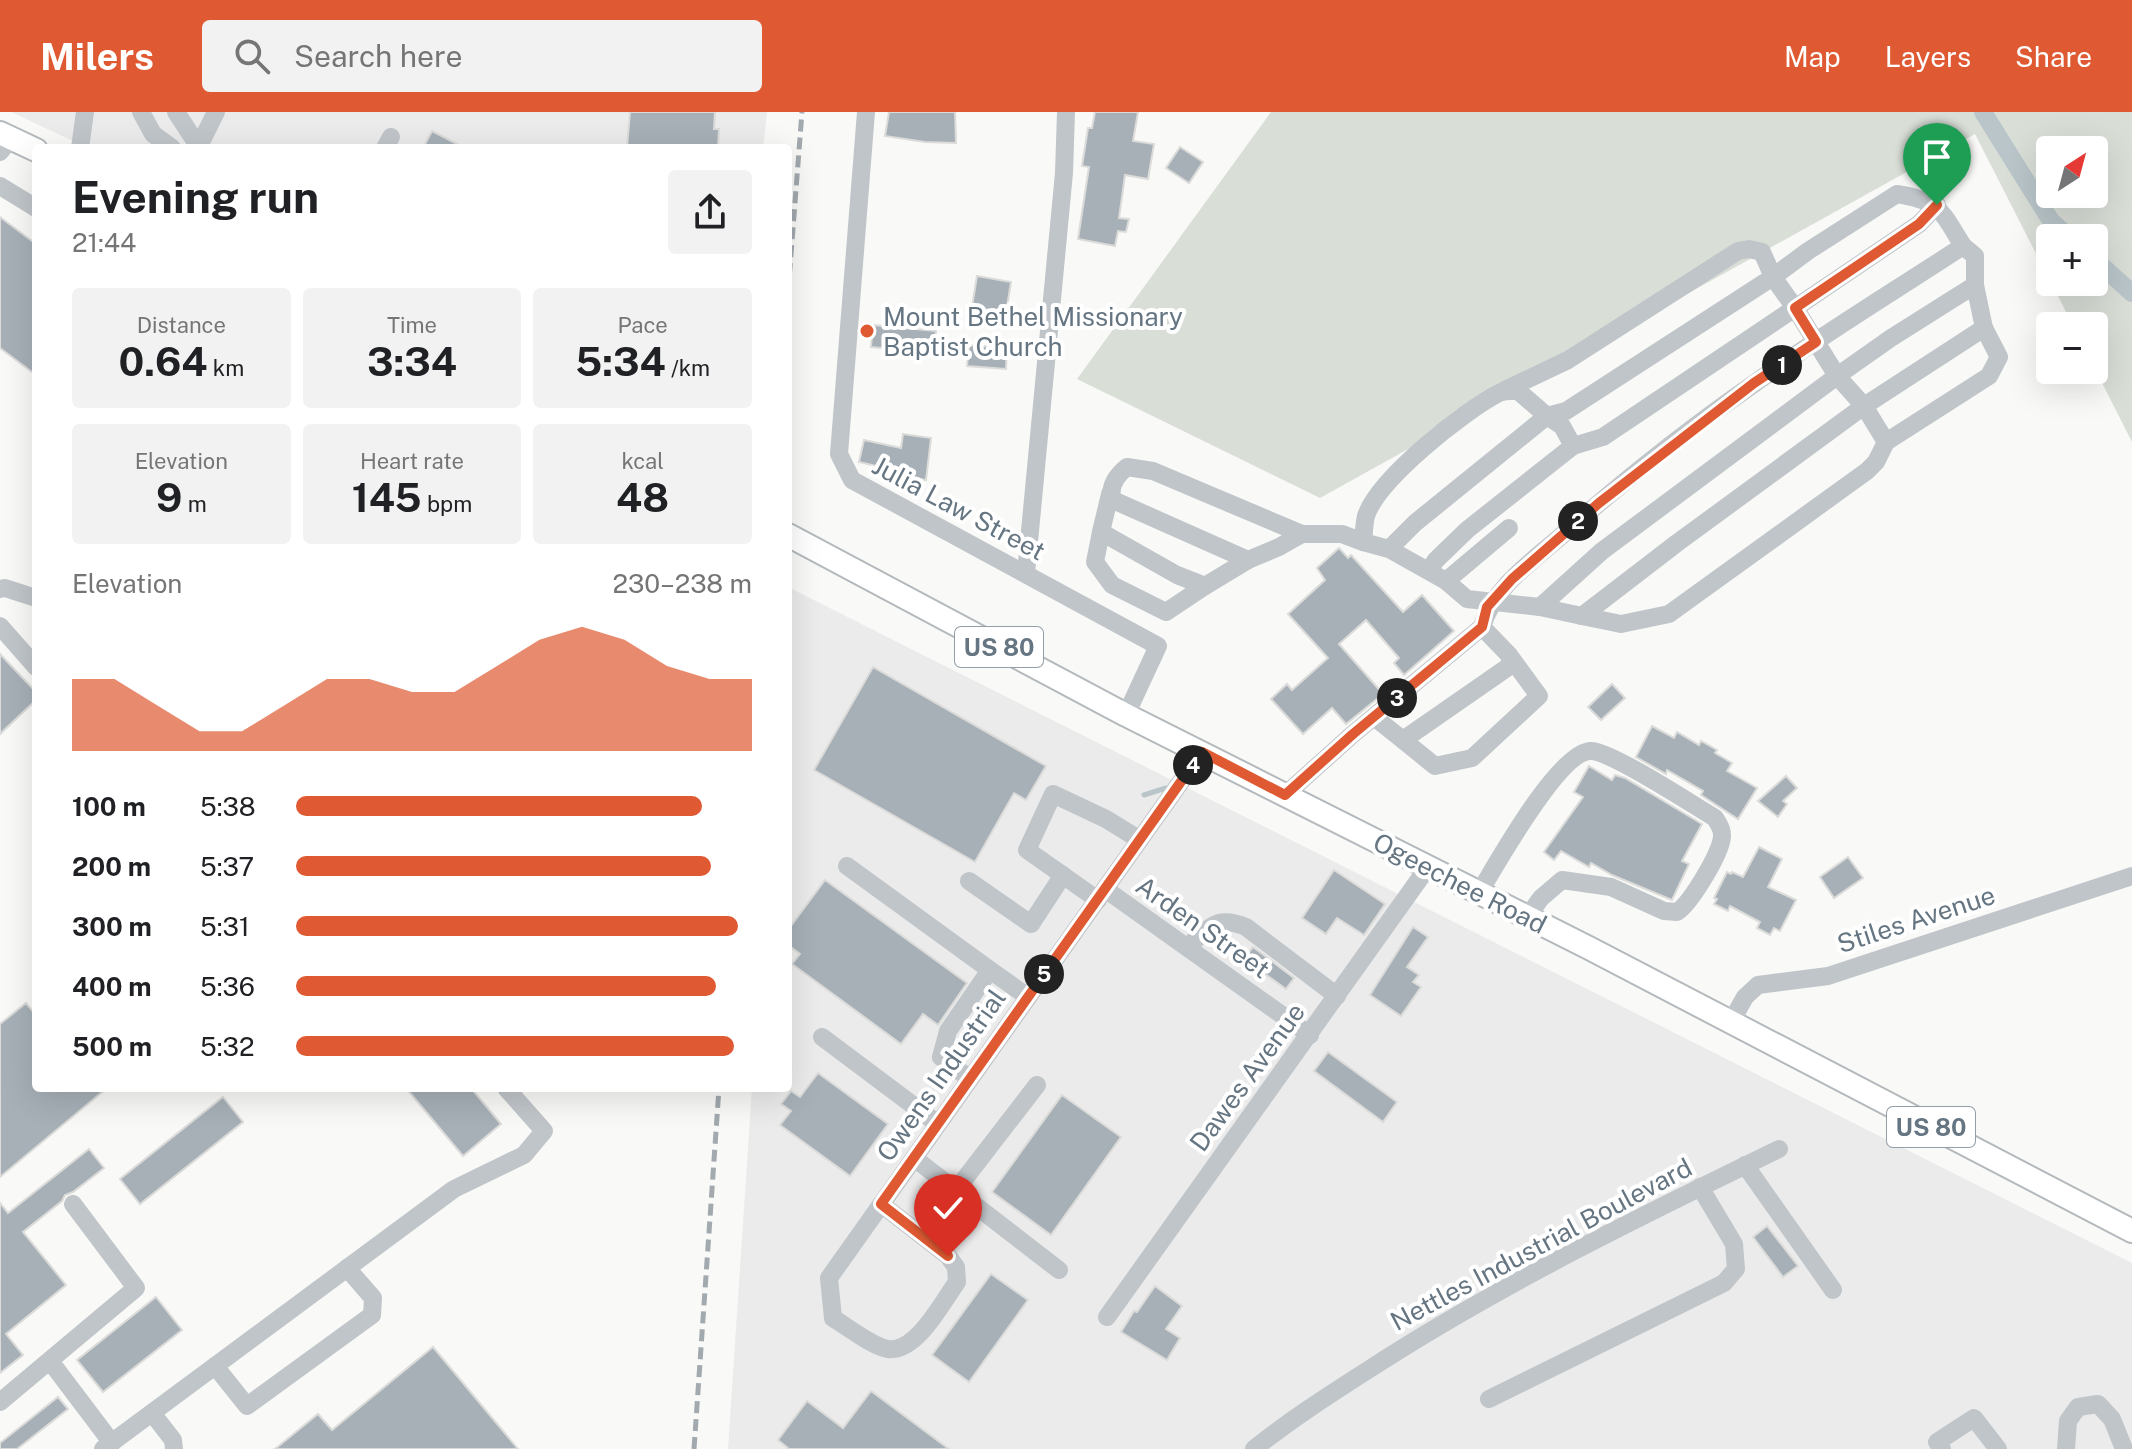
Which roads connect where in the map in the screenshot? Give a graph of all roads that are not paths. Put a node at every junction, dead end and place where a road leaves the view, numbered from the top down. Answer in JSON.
{"nodes":[{"id":1,"x":85,"y":112,"type":"edge"},
{"id":2,"x":141,"y":112,"type":"edge"},
{"id":3,"x":176,"y":112,"type":"edge"},
{"id":4,"x":866,"y":112,"type":"edge"},
{"id":5,"x":1066,"y":112,"type":"edge"},
{"id":6,"x":208,"y":117,"type":"edge"},
{"id":7,"x":4,"y":141,"type":"edge"},
{"id":8,"x":81,"y":144,"type":"edge"},
{"id":9,"x":167,"y":144,"type":"edge"},
{"id":10,"x":197,"y":144,"type":"edge"},
{"id":11,"x":200,"y":144,"type":"edge"},
{"id":12,"x":32,"y":149,"type":"edge"},
{"id":13,"x":0,"y":186,"type":"edge"},
{"id":14,"x":1937,"y":205,"type":"junction"},
{"id":15,"x":32,"y":206,"type":"edge"},
{"id":16,"x":1963,"y":246,"type":"junction"},
{"id":17,"x":1773,"y":277,"type":"junction"},
{"id":18,"x":1975,"y":285,"type":"junction"},
{"id":19,"x":1795,"y":308,"type":"junction"},
{"id":20,"x":1984,"y":328,"type":"junction"},
{"id":21,"x":1816,"y":342,"type":"junction"},
{"id":22,"x":1837,"y":376,"type":"junction"},
{"id":23,"x":1502,"y":391,"type":"junction"},
{"id":24,"x":1864,"y":406,"type":"junction"},
{"id":25,"x":1547,"y":416,"type":"junction"},
{"id":26,"x":1886,"y":442,"type":"junction"},
{"id":27,"x":1573,"y":446,"type":"junction"},
{"id":28,"x":1110,"y":494,"type":"junction"},
{"id":29,"x":1509,"y":528,"type":"dead end"},
{"id":30,"x":1101,"y":532,"type":"junction"},
{"id":31,"x":1302,"y":534,"type":"junction"},
{"id":32,"x":792,"y":537,"type":"edge"},
{"id":33,"x":1363,"y":542,"type":"junction"},
{"id":34,"x":1389,"y":549,"type":"junction"},
{"id":35,"x":1248,"y":560,"type":"junction"},
{"id":36,"x":1428,"y":571,"type":"junction"},
{"id":37,"x":1026,"y":573,"type":"junction"},
{"id":38,"x":1446,"y":581,"type":"junction"},
{"id":39,"x":1205,"y":586,"type":"junction"},
{"id":40,"x":0,"y":589,"type":"edge"},
{"id":41,"x":32,"y":597,"type":"edge"},
{"id":42,"x":1492,"y":602,"type":"junction"},
{"id":43,"x":1540,"y":607,"type":"junction"},
{"id":44,"x":1582,"y":616,"type":"junction"},
{"id":45,"x":0,"y":626,"type":"edge"},
{"id":46,"x":1482,"y":627,"type":"junction"},
{"id":47,"x":1509,"y":655,"type":"junction"},
{"id":48,"x":32,"y":662,"type":"edge"},
{"id":49,"x":1126,"y":715,"type":"junction"},
{"id":50,"x":1374,"y":717,"type":"junction"},
{"id":51,"x":1403,"y":740,"type":"junction"},
{"id":52,"x":1202,"y":752,"type":"junction"},
{"id":53,"x":1285,"y":795,"type":"junction"},
{"id":54,"x":1140,"y":840,"type":"junction"},
{"id":55,"x":847,"y":866,"type":"dead end"},
{"id":56,"x":1428,"y":867,"type":"junction"},
{"id":57,"x":1063,"y":875,"type":"junction"},
{"id":58,"x":2132,"y":876,"type":"edge"},
{"id":59,"x":969,"y":881,"type":"dead end"},
{"id":60,"x":1479,"y":893,"type":"junction"},
{"id":61,"x":1101,"y":894,"type":"junction"},
{"id":62,"x":1527,"y":917,"type":"junction"},
{"id":63,"x":1187,"y":947,"type":"junction"},
{"id":64,"x":990,"y":970,"type":"junction"},
{"id":65,"x":1337,"y":996,"type":"junction"},
{"id":66,"x":1028,"y":997,"type":"junction"},
{"id":67,"x":1731,"y":1022,"type":"junction"},
{"id":68,"x":1310,"y":1035,"type":"junction"},
{"id":69,"x":822,"y":1037,"type":"dead end"},
{"id":70,"x":970,"y":1079,"type":"junction"},
{"id":71,"x":1037,"y":1085,"type":"dead end"},
{"id":72,"x":510,"y":1092,"type":"edge"},
{"id":73,"x":938,"y":1124,"type":"junction"},
{"id":74,"x":1779,"y":1149,"type":"dead end"},
{"id":75,"x":914,"y":1158,"type":"junction"},
{"id":76,"x":1745,"y":1165,"type":"junction"},
{"id":77,"x":1700,"y":1187,"type":"junction"},
{"id":78,"x":956,"y":1190,"type":"junction"},
{"id":79,"x":73,"y":1204,"type":"dead end"},
{"id":80,"x":881,"y":1204,"type":"junction"},
{"id":81,"x":2132,"y":1231,"type":"edge"},
{"id":82,"x":347,"y":1268,"type":"junction"},
{"id":83,"x":1059,"y":1270,"type":"dead end"},
{"id":84,"x":1833,"y":1290,"type":"dead end"},
{"id":85,"x":1107,"y":1317,"type":"dead end"},
{"id":86,"x":50,"y":1361,"type":"junction"},
{"id":87,"x":215,"y":1366,"type":"junction"},
{"id":88,"x":1489,"y":1399,"type":"dead end"},
{"id":89,"x":0,"y":1402,"type":"edge"},
{"id":90,"x":152,"y":1413,"type":"junction"},
{"id":91,"x":108,"y":1446,"type":"edge"},
{"id":92,"x":1258,"y":1448,"type":"edge"},
{"id":93,"x":174,"y":1449,"type":"edge"},
{"id":94,"x":1942,"y":1449,"type":"edge"},
{"id":95,"x":1998,"y":1449,"type":"edge"},
{"id":96,"x":2066,"y":1449,"type":"edge"},
{"id":97,"x":2124,"y":1449,"type":"edge"}],
"edges":[{"from":1,"to":8,"type":"street"},
{"from":2,"to":9,"type":"street"},
{"from":3,"to":10,"type":"street"},
{"from":4,"to":37,"type":"street","name":"Julia Law Street"},
{"from":5,"to":37,"type":"street"},
{"from":6,"to":11,"type":"street"},
{"from":7,"to":12,"type":"main road"},
{"from":13,"to":15,"type":"street"},
{"from":14,"to":16,"type":"street"},
{"from":14,"to":17,"type":"street"},
{"from":14,"to":19,"type":"street"},
{"from":16,"to":18,"type":"street"},
{"from":16,"to":21,"type":"street"},
{"from":17,"to":19,"type":"street"},
{"from":17,"to":23,"type":"street"},
{"from":17,"to":25,"type":"street"},
{"from":18,"to":20,"type":"street"},
{"from":18,"to":22,"type":"street"},
{"from":19,"to":21,"type":"street"},
{"from":19,"to":27,"type":"street"},
{"from":20,"to":24,"type":"street"},
{"from":20,"to":26,"type":"street"},
{"from":21,"to":22,"type":"street"},
{"from":21,"to":42,"type":"street"},
{"from":22,"to":24,"type":"street"},
{"from":22,"to":43,"type":"street"},
{"from":23,"to":25,"type":"street"},
{"from":23,"to":33,"type":"street"},
{"from":24,"to":26,"type":"street"},
{"from":24,"to":44,"type":"street"},
{"from":25,"to":27,"type":"street"},
{"from":25,"to":34,"type":"street"},
{"from":26,"to":44,"type":"street"},
{"from":27,"to":36,"type":"street"},
{"from":28,"to":30,"type":"street"},
{"from":28,"to":31,"type":"street"},
{"from":28,"to":35,"type":"street"},
{"from":29,"to":38,"type":"street"},
{"from":30,"to":39,"type":"street"},
{"from":30,"to":39,"type":"street"},
{"from":31,"to":33,"type":"street"},
{"from":31,"to":35,"type":"street"},
{"from":32,"to":49,"type":"main road","name":"Ogeechee Road","number":"US 80"},
{"from":33,"to":34,"type":"street"},
{"from":34,"to":36,"type":"street"},
{"from":35,"to":39,"type":"street"},
{"from":36,"to":38,"type":"street"},
{"from":37,"to":49,"type":"street","name":"Julia Law Street"},
{"from":38,"to":42,"type":"street"},
{"from":40,"to":41,"type":"street"},
{"from":42,"to":43,"type":"street"},
{"from":42,"to":46,"type":"street"},
{"from":43,"to":44,"type":"street"},
{"from":45,"to":48,"type":"street"},
{"from":46,"to":47,"type":"street"},
{"from":46,"to":50,"type":"street"},
{"from":47,"to":51,"type":"street"},
{"from":47,"to":51,"type":"street"},
{"from":49,"to":52,"type":"main road","name":"Ogeechee Road","number":"US 80"},
{"from":50,"to":51,"type":"street"},
{"from":50,"to":53,"type":"street"},
{"from":52,"to":53,"type":"main road","name":"Ogeechee Road","number":"US 80"},
{"from":52,"to":54,"type":"street","name":"Owens Industrial"},
{"from":53,"to":56,"type":"main road","name":"Ogeechee Road","number":"US 80"},
{"from":54,"to":57,"type":"street","name":"Arden Street"},
{"from":54,"to":61,"type":"street","name":"Owens Industrial"},
{"from":55,"to":64,"type":"street"},
{"from":56,"to":60,"type":"main road","name":"Ogeechee Road","number":"US 80"},
{"from":56,"to":65,"type":"street","name":"Dawes Avenue"},
{"from":57,"to":59,"type":"street"},
{"from":57,"to":61,"type":"street","name":"Arden Street"},
{"from":58,"to":67,"type":"street","name":"Stiles Avenue"},
{"from":60,"to":62,"type":"main road","name":"Ogeechee Road","number":"US 80"},
{"from":60,"to":62,"type":"street"},
{"from":61,"to":63,"type":"street","name":"Arden Street"},
{"from":61,"to":66,"type":"street","name":"Owens Industrial"},
{"from":62,"to":67,"type":"main road","name":"Ogeechee Road","number":"US 80"},
{"from":63,"to":65,"type":"street"},
{"from":63,"to":68,"type":"street","name":"Arden Street"},
{"from":64,"to":66,"type":"street"},
{"from":64,"to":70,"type":"street"},
{"from":65,"to":68,"type":"street","name":"Dawes Avenue"},
{"from":66,"to":70,"type":"street","name":"Owens Industrial"},
{"from":67,"to":81,"type":"main road","name":"Ogeechee Road","number":"US 80"},
{"from":68,"to":85,"type":"street","name":"Dawes Avenue"},
{"from":69,"to":73,"type":"street"},
{"from":70,"to":73,"type":"street","name":"Owens Industrial"},
{"from":71,"to":78,"type":"street"},
{"from":72,"to":82,"type":"street"},
{"from":73,"to":75,"type":"street","name":"Owens Industrial"},
{"from":74,"to":76,"type":"street","name":"Nettles Industrial Boulevard"},
{"from":75,"to":78,"type":"street"},
{"from":75,"to":80,"type":"street","name":"Owens Industrial"},
{"from":76,"to":77,"type":"street","name":"Nettles Industrial Boulevard"},
{"from":76,"to":84,"type":"street"},
{"from":77,"to":88,"type":"street"},
{"from":77,"to":92,"type":"street","name":"Nettles Industrial Boulevard"},
{"from":78,"to":83,"type":"street"},
{"from":79,"to":86,"type":"street"},
{"from":80,"to":80,"type":"street","name":"Owens Industrial"},
{"from":82,"to":87,"type":"street"},
{"from":82,"to":87,"type":"street"},
{"from":86,"to":89,"type":"street"},
{"from":86,"to":91,"type":"street"},
{"from":87,"to":90,"type":"street"},
{"from":90,"to":91,"type":"street"},
{"from":90,"to":93,"type":"street"},
{"from":94,"to":95,"type":"street"},
{"from":96,"to":97,"type":"street"}]}
